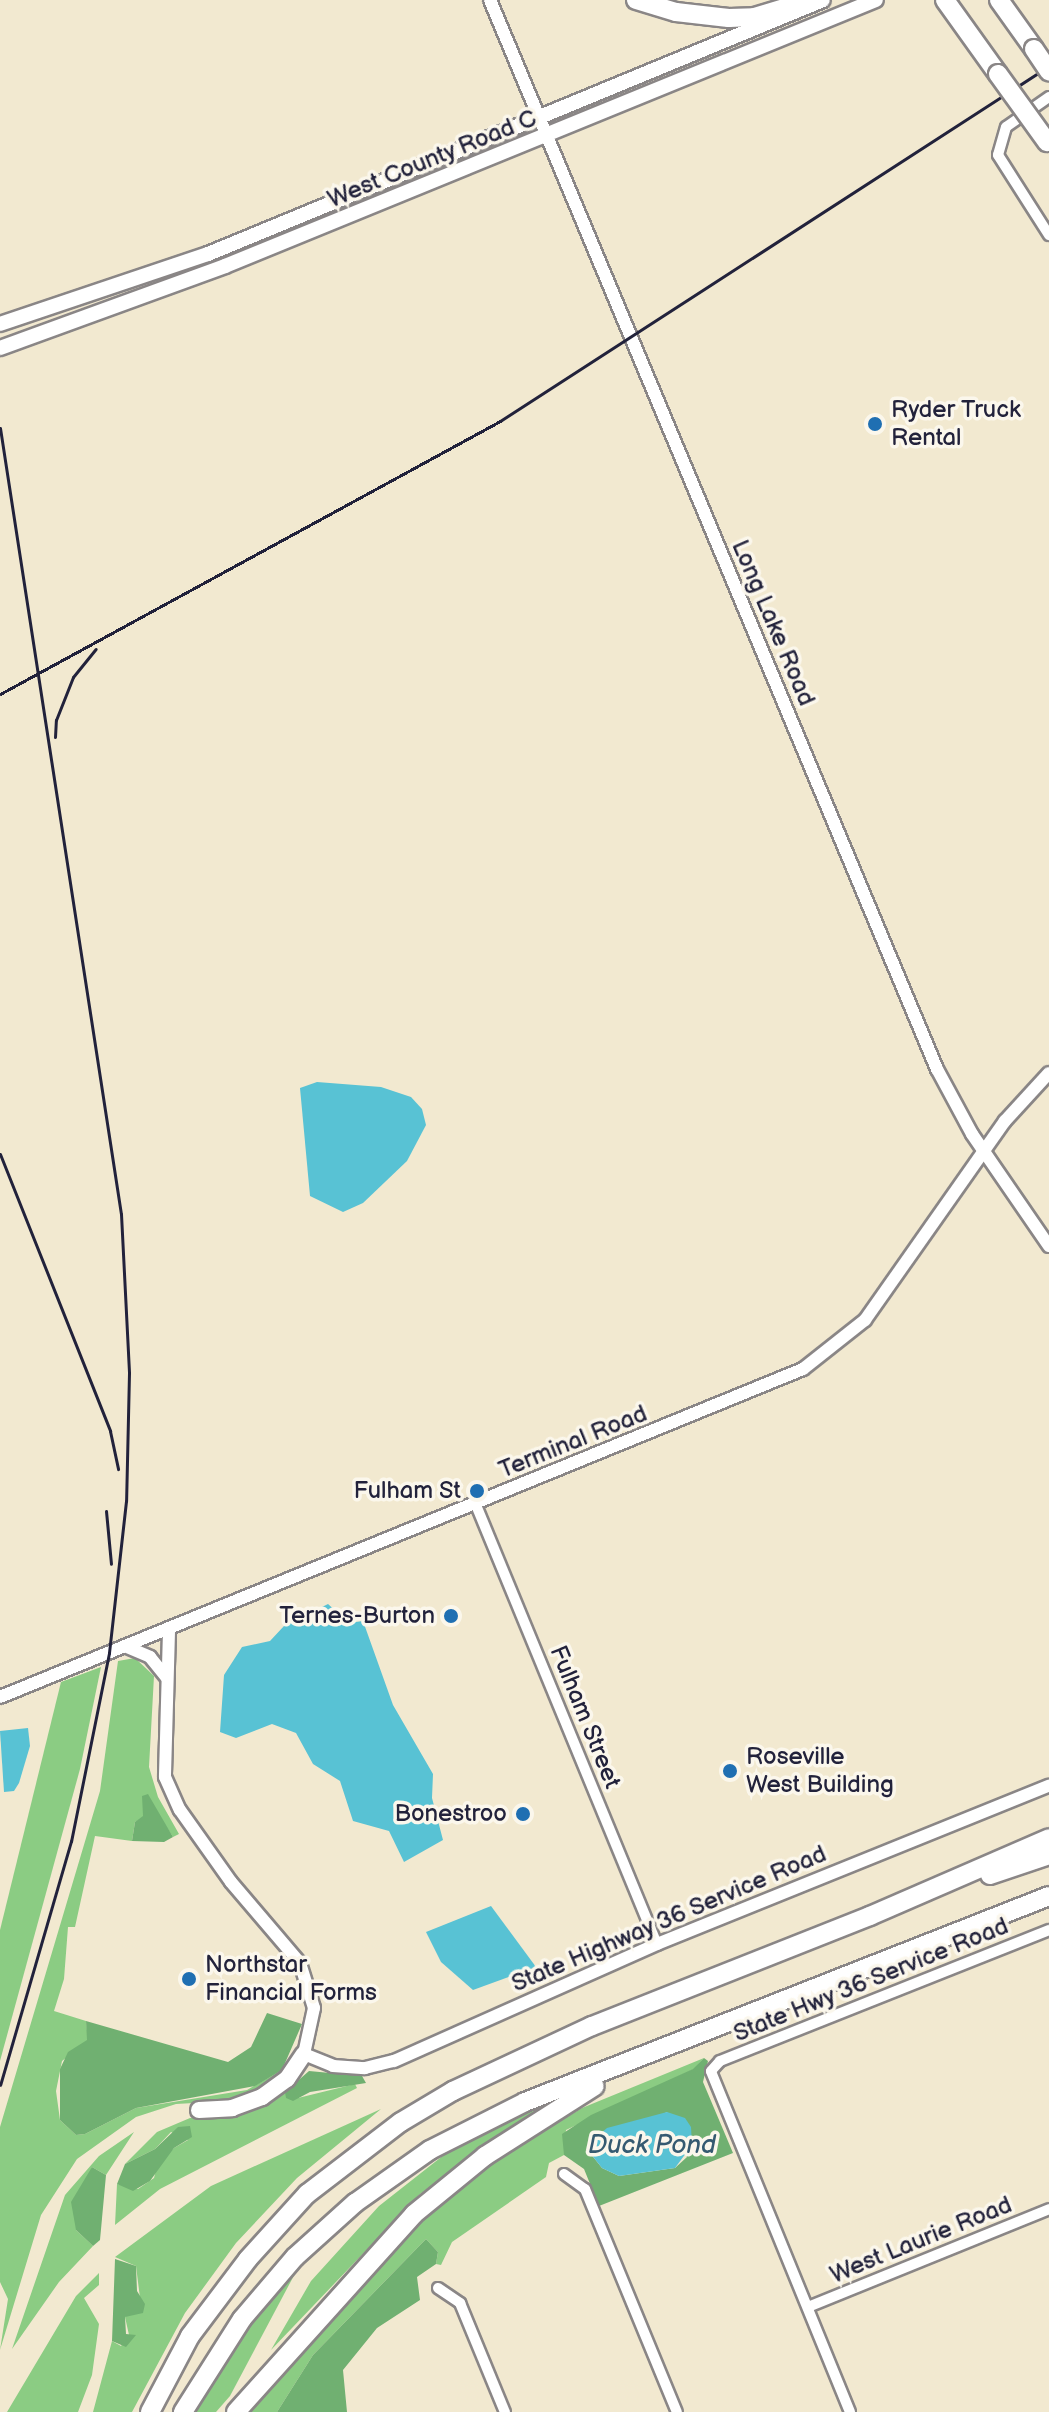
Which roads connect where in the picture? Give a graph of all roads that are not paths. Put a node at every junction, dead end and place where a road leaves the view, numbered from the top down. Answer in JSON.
{"nodes":[{"id":1,"x":490,"y":0,"type":"edge"},
{"id":2,"x":636,"y":0,"type":"edge"},
{"id":3,"x":811,"y":0,"type":"edge"},
{"id":4,"x":823,"y":0,"type":"edge"},
{"id":5,"x":876,"y":0,"type":"edge"},
{"id":6,"x":999,"y":0,"type":"edge"},
{"id":7,"x":947,"y":2,"type":"edge"},
{"id":8,"x":1049,"y":71,"type":"edge"},
{"id":9,"x":1049,"y":97,"type":"edge"},
{"id":10,"x":540,"y":118,"type":"junction"},
{"id":11,"x":547,"y":136,"type":"junction"},
{"id":12,"x":1048,"y":143,"type":"edge"},
{"id":13,"x":1049,"y":235,"type":"edge"},
{"id":14,"x":177,"y":264,"type":"junction"},
{"id":15,"x":184,"y":282,"type":"junction"},
{"id":16,"x":0,"y":324,"type":"edge"},
{"id":17,"x":0,"y":348,"type":"edge"},
{"id":18,"x":1049,"y":1073,"type":"edge"},
{"id":19,"x":984,"y":1152,"type":"junction"},
{"id":20,"x":1049,"y":1246,"type":"edge"},
{"id":21,"x":476,"y":1505,"type":"junction"},
{"id":22,"x":169,"y":1631,"type":"junction"},
{"id":23,"x":127,"y":1647,"type":"junction"},
{"id":24,"x":167,"y":1678,"type":"junction"},
{"id":25,"x":0,"y":1697,"type":"edge"},
{"id":26,"x":1049,"y":1786,"type":"edge"},
{"id":27,"x":1049,"y":1838,"type":"edge"},
{"id":28,"x":1049,"y":1855,"type":"edge"},
{"id":29,"x":1049,"y":1896,"type":"edge"},
{"id":30,"x":870,"y":1916,"type":"junction"},
{"id":31,"x":1049,"y":1930,"type":"edge"},
{"id":32,"x":657,"y":1944,"type":"junction"},
{"id":33,"x":676,"y":2046,"type":"junction"},
{"id":34,"x":304,"y":2054,"type":"junction"},
{"id":35,"x":199,"y":2110,"type":"dead end"},
{"id":36,"x":564,"y":2174,"type":"dead end"},
{"id":37,"x":1049,"y":2209,"type":"edge"},
{"id":38,"x":438,"y":2288,"type":"dead end"},
{"id":39,"x":808,"y":2307,"type":"junction"},
{"id":40,"x":150,"y":2412,"type":"edge"},
{"id":41,"x":183,"y":2412,"type":"edge"},
{"id":42,"x":236,"y":2412,"type":"edge"},
{"id":43,"x":505,"y":2412,"type":"edge"},
{"id":44,"x":677,"y":2412,"type":"edge"},
{"id":45,"x":850,"y":2412,"type":"edge"}],
"edges":[{"from":1,"to":10,"type":"street","name":"Long Lake Road"},
{"from":2,"to":3,"type":"highway"},
{"from":4,"to":10,"type":"main road","name":"West County Road C"},
{"from":5,"to":11,"type":"main road","name":"West County Road C"},
{"from":6,"to":8,"type":"highway","bridge":true},
{"from":7,"to":12,"type":"highway","bridge":true},
{"from":9,"to":13,"type":"street"},
{"from":10,"to":11,"type":"street","name":"Long Lake Road"},
{"from":10,"to":14,"type":"main road","name":"West County Road C"},
{"from":11,"to":15,"type":"main road","name":"West County Road C"},
{"from":11,"to":19,"type":"street","name":"Long Lake Road"},
{"from":14,"to":15,"type":"main road"},
{"from":14,"to":16,"type":"main road","name":"West County Road C"},
{"from":15,"to":17,"type":"main road","name":"West County Road C"},
{"from":18,"to":19,"type":"street","name":"Terminal Road"},
{"from":19,"to":20,"type":"street","name":"Long Lake Road"},
{"from":19,"to":21,"type":"street","name":"Terminal Road"},
{"from":21,"to":22,"type":"street","name":"Terminal Road"},
{"from":21,"to":32,"type":"street","name":"Fulham Street"},
{"from":22,"to":23,"type":"street","name":"Terminal Road"},
{"from":22,"to":24,"type":"street"},
{"from":23,"to":24,"type":"street"},
{"from":23,"to":25,"type":"street","name":"Terminal Road"},
{"from":24,"to":34,"type":"street"},
{"from":26,"to":32,"type":"street","name":"State Highway 36 Service Road"},
{"from":27,"to":30,"type":"highway"},
{"from":28,"to":30,"type":"highway"},
{"from":29,"to":33,"type":"highway"},
{"from":30,"to":40,"type":"highway"},
{"from":31,"to":39,"type":"street","name":"State Hwy 36 Service Road"},
{"from":32,"to":34,"type":"street","name":"State Highway 36 Service Road"},
{"from":33,"to":41,"type":"highway"},
{"from":33,"to":42,"type":"highway"},
{"from":34,"to":35,"type":"highway"},
{"from":36,"to":44,"type":"street"},
{"from":37,"to":39,"type":"street","name":"West Laurie Road"},
{"from":38,"to":43,"type":"street"},
{"from":39,"to":45,"type":"street"}]}
